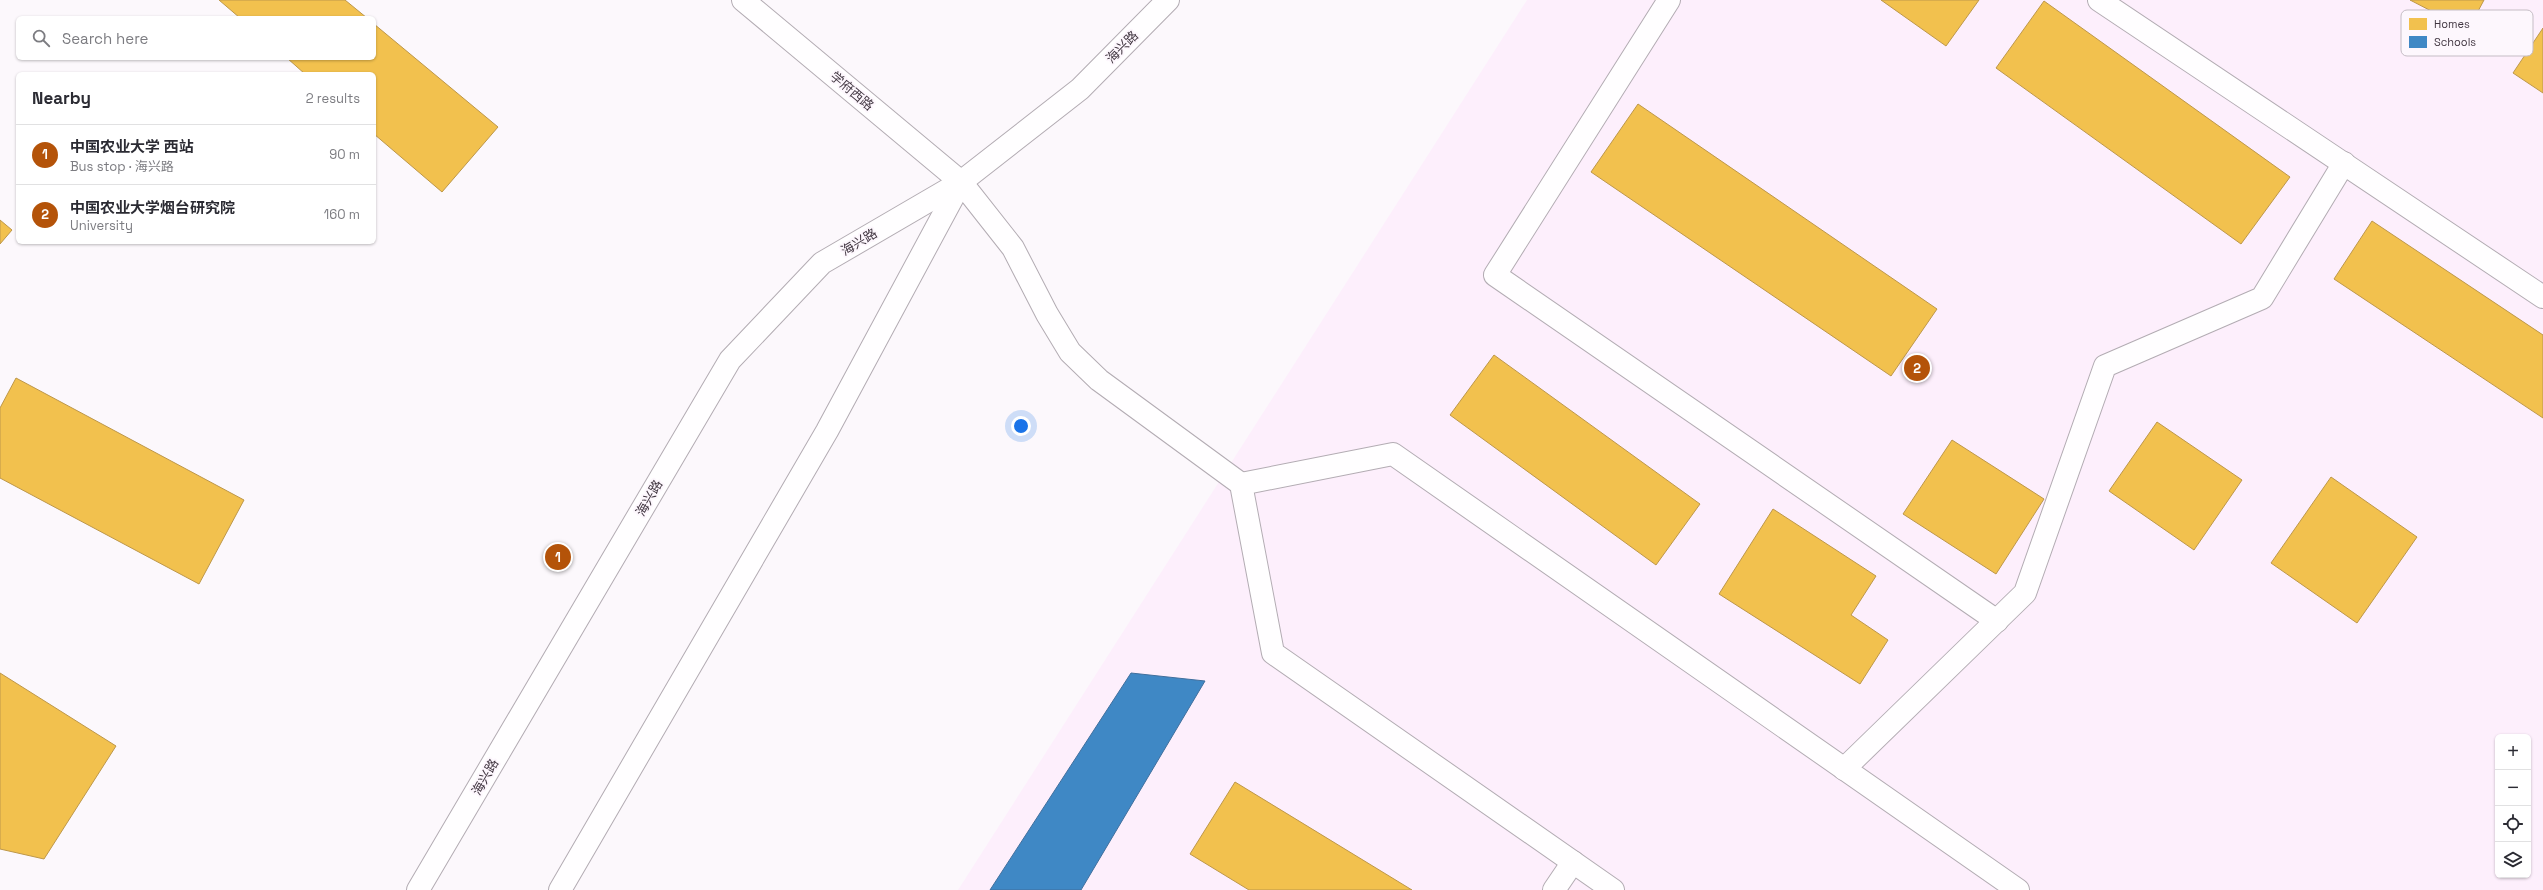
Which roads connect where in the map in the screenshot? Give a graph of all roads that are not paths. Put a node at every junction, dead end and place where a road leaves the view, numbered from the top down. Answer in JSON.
{"nodes":[{"id":1,"x":743,"y":0,"type":"edge"},
{"id":2,"x":1168,"y":0,"type":"edge"},
{"id":3,"x":1669,"y":0,"type":"edge"},
{"id":4,"x":2099,"y":0,"type":"edge"},
{"id":5,"x":2344,"y":164,"type":"junction"},
{"id":6,"x":961,"y":182,"type":"junction"},
{"id":7,"x":2543,"y":297,"type":"edge"},
{"id":8,"x":1241,"y":484,"type":"junction"},
{"id":9,"x":1997,"y":621,"type":"junction"},
{"id":10,"x":1844,"y":769,"type":"junction"},
{"id":11,"x":1573,"y":862,"type":"junction"},
{"id":12,"x":418,"y":890,"type":"edge"},
{"id":13,"x":560,"y":890,"type":"edge"},
{"id":14,"x":1554,"y":890,"type":"edge"},
{"id":15,"x":1613,"y":890,"type":"edge"},
{"id":16,"x":2018,"y":890,"type":"edge"}],
"edges":[{"from":1,"to":6,"type":"street","name":"学府西路"},
{"from":2,"to":6,"type":"street","name":"海兴路"},
{"from":3,"to":9,"type":"street"},
{"from":4,"to":5,"type":"street"},
{"from":5,"to":7,"type":"street"},
{"from":5,"to":9,"type":"street"},
{"from":6,"to":8,"type":"street","name":"学府西路"},
{"from":6,"to":12,"type":"street","name":"海兴路"},
{"from":6,"to":13,"type":"street","name":"海兴路"},
{"from":8,"to":10,"type":"street"},
{"from":8,"to":11,"type":"street"},
{"from":9,"to":10,"type":"street"},
{"from":10,"to":16,"type":"street"},
{"from":11,"to":14,"type":"street"},
{"from":11,"to":15,"type":"street"}]}
